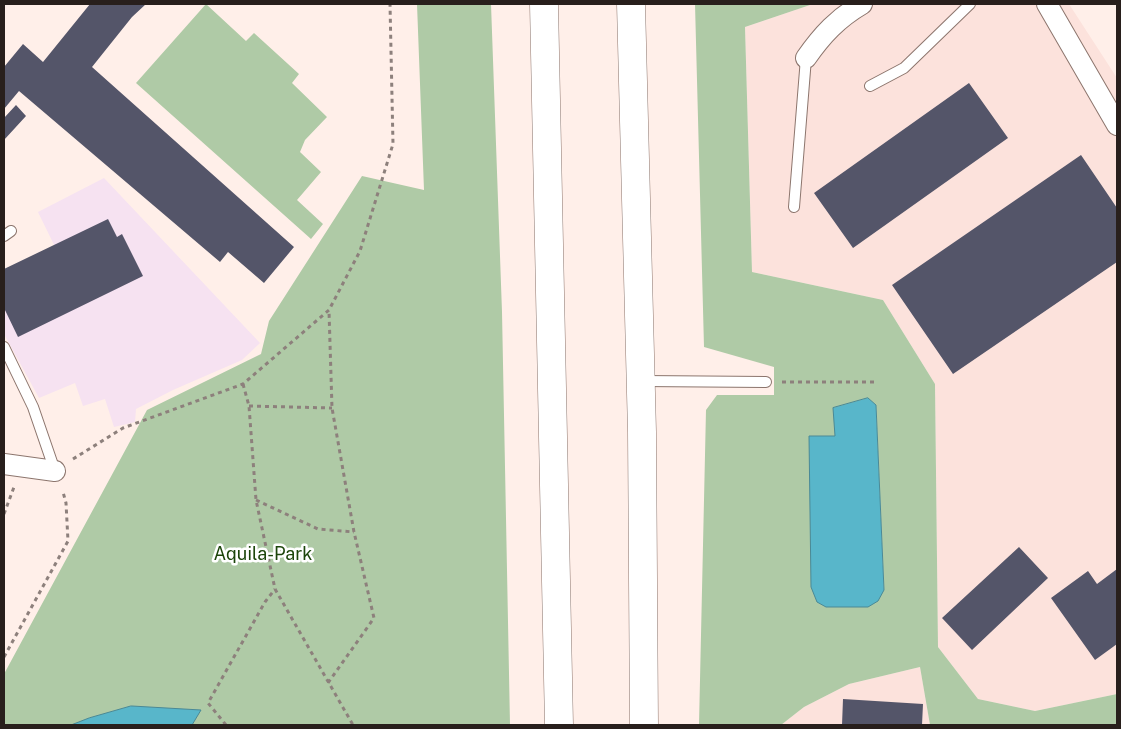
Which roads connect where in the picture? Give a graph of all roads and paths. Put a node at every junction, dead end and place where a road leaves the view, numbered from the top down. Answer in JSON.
{"nodes":[{"id":1,"x":390,"y":4,"type":"edge"},
{"id":2,"x":544,"y":4,"type":"edge"},
{"id":3,"x":631,"y":4,"type":"edge"},
{"id":4,"x":862,"y":4,"type":"edge"},
{"id":5,"x":970,"y":4,"type":"edge"},
{"id":6,"x":1047,"y":4,"type":"edge"},
{"id":7,"x":806,"y":58,"type":"joint"},
{"id":8,"x":870,"y":86,"type":"dead end"},
{"id":9,"x":1117,"y":125,"type":"edge"},
{"id":10,"x":794,"y":207,"type":"dead end"},
{"id":11,"x":329,"y":310,"type":"junction"},
{"id":12,"x":4,"y":347,"type":"edge"},
{"id":13,"x":641,"y":381,"type":"junction"},
{"id":14,"x":766,"y":382,"type":"joint"},
{"id":15,"x":874,"y":382,"type":"dead end"},
{"id":16,"x":243,"y":384,"type":"junction"},
{"id":17,"x":249,"y":406,"type":"junction"},
{"id":18,"x":332,"y":408,"type":"junction"},
{"id":19,"x":4,"y":464,"type":"edge"},
{"id":20,"x":55,"y":471,"type":"junction"},
{"id":21,"x":256,"y":500,"type":"junction"},
{"id":22,"x":354,"y":532,"type":"junction"},
{"id":23,"x":275,"y":589,"type":"junction"},
{"id":24,"x":4,"y":657,"type":"edge"},
{"id":25,"x":328,"y":683,"type":"junction"},
{"id":26,"x":226,"y":725,"type":"edge"},
{"id":27,"x":353,"y":725,"type":"edge"},
{"id":28,"x":559,"y":725,"type":"edge"},
{"id":29,"x":644,"y":725,"type":"edge"}],
"edges":[{"from":1,"to":11,"type":"path"},
{"from":2,"to":28,"type":"highway"},
{"from":3,"to":13,"type":"highway"},
{"from":4,"to":7,"type":"street"},
{"from":5,"to":8,"type":"lane"},
{"from":6,"to":9,"type":"street"},
{"from":7,"to":10,"type":"lane"},
{"from":11,"to":16,"type":"path"},
{"from":11,"to":18,"type":"path"},
{"from":12,"to":20,"type":"lane"},
{"from":13,"to":14,"type":"lane"},
{"from":13,"to":29,"type":"highway"},
{"from":14,"to":15,"type":"path"},
{"from":16,"to":17,"type":"path"},
{"from":16,"to":20,"type":"path"},
{"from":17,"to":18,"type":"path"},
{"from":17,"to":21,"type":"path"},
{"from":18,"to":22,"type":"path"},
{"from":19,"to":20,"type":"street"},
{"from":20,"to":24,"type":"path"},
{"from":21,"to":22,"type":"path"},
{"from":21,"to":23,"type":"path"},
{"from":22,"to":25,"type":"path"},
{"from":23,"to":25,"type":"path"},
{"from":23,"to":26,"type":"path"},
{"from":25,"to":27,"type":"path"}]}
